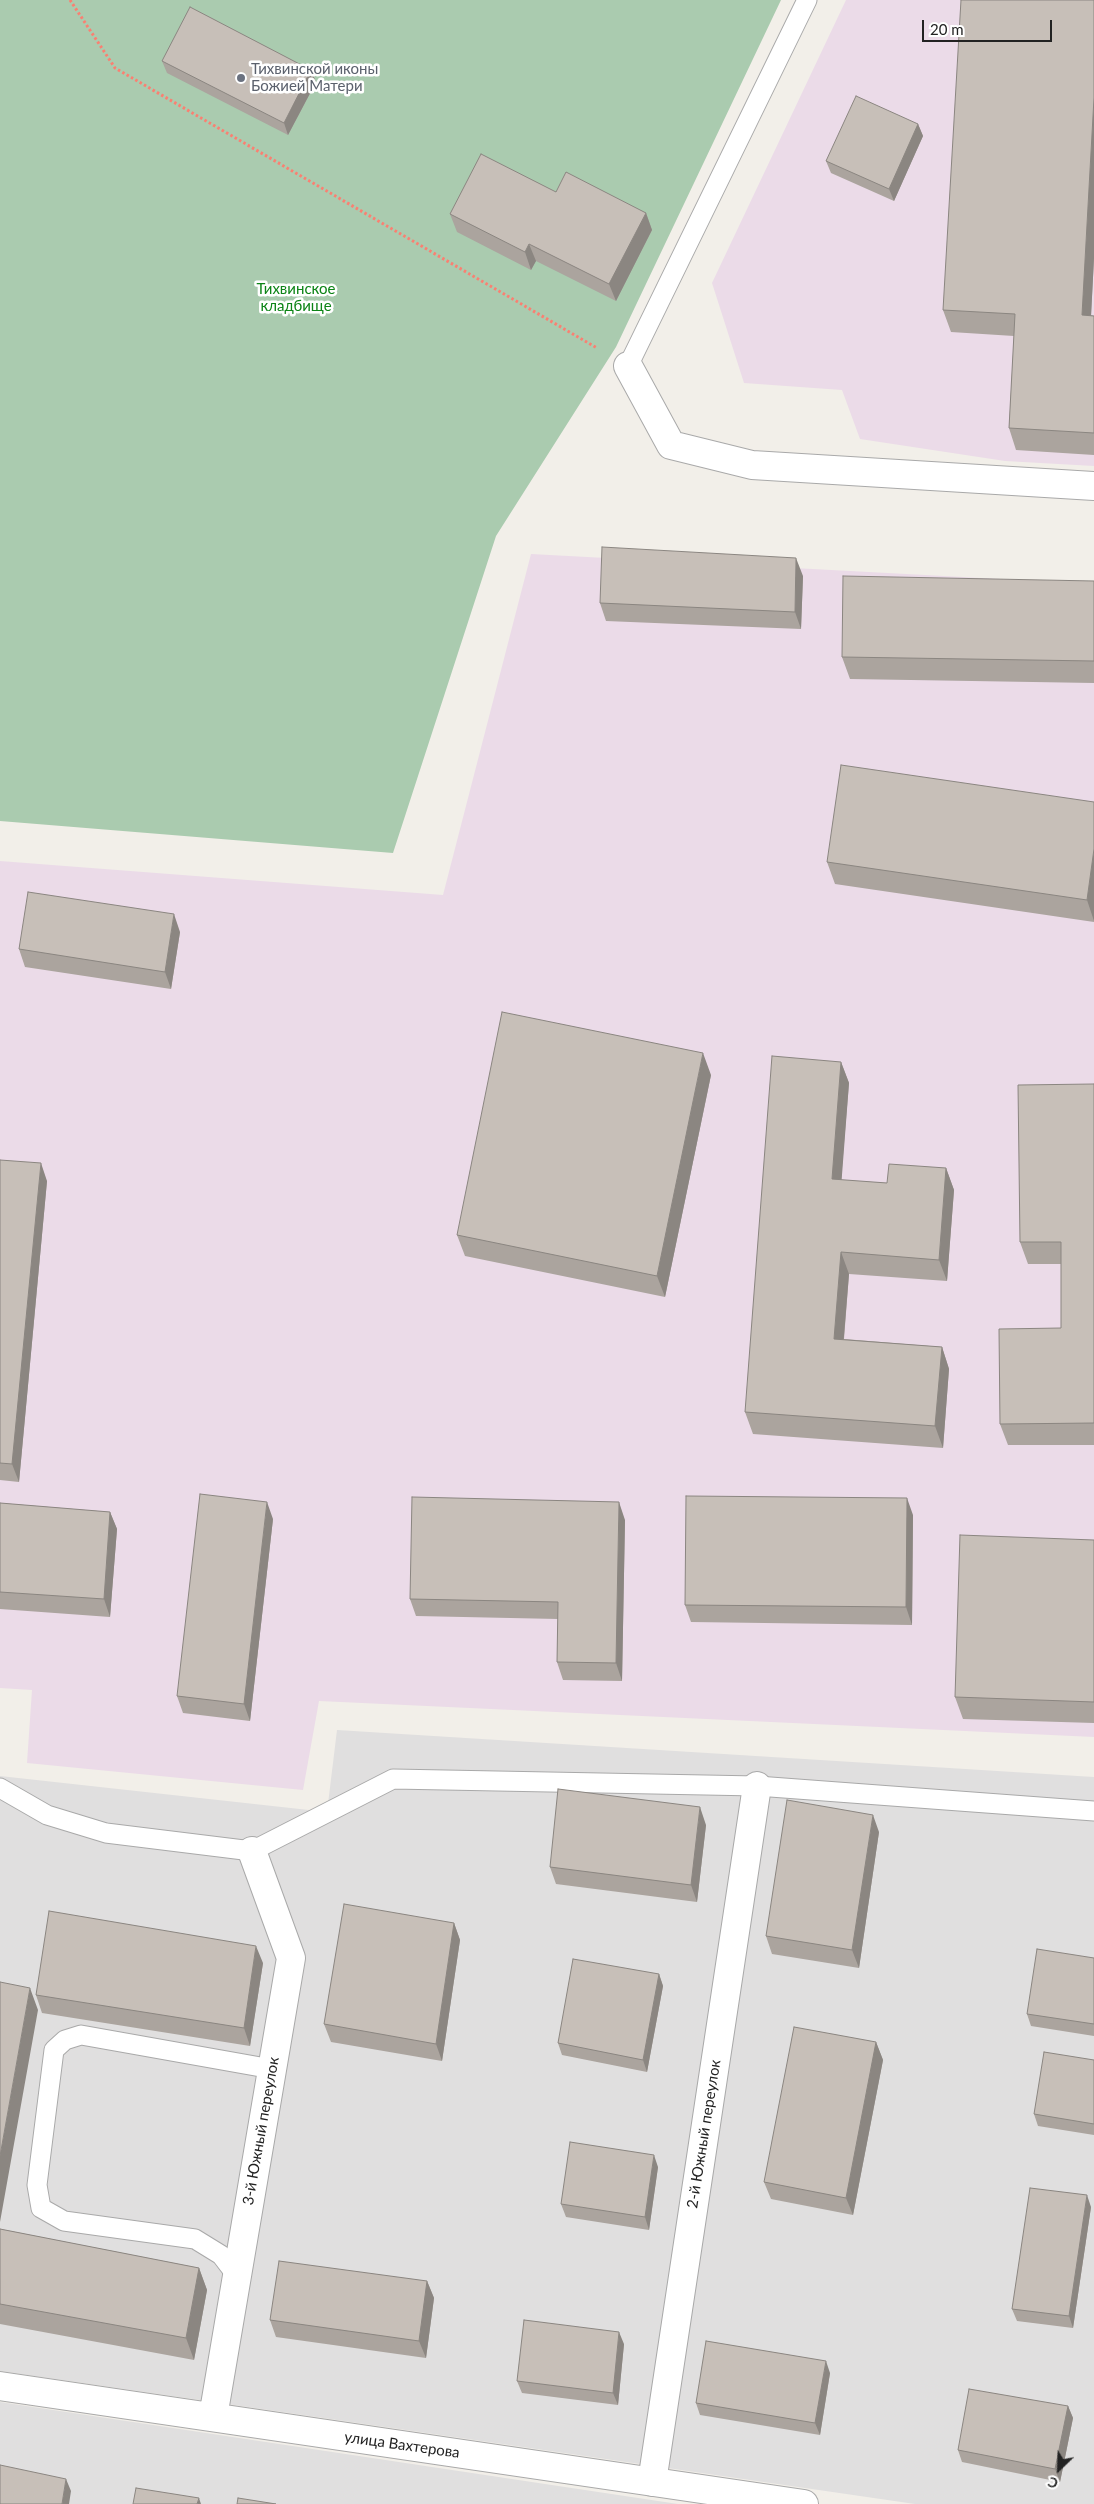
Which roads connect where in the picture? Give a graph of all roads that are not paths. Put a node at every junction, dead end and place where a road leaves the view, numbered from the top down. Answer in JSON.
{"nodes":[{"id":1,"x":807,"y":0,"type":"edge"},
{"id":2,"x":628,"y":366,"type":"joint"},
{"id":3,"x":1094,"y":486,"type":"edge"},
{"id":4,"x":757,"y":1786,"type":"junction"},
{"id":5,"x":0,"y":1788,"type":"edge"},
{"id":6,"x":1094,"y":1811,"type":"edge"},
{"id":7,"x":252,"y":1850,"type":"junction"},
{"id":8,"x":272,"y":2069,"type":"junction"},
{"id":9,"x":237,"y":2276,"type":"junction"},
{"id":10,"x":0,"y":2386,"type":"edge"},
{"id":11,"x":213,"y":2417,"type":"junction"},
{"id":12,"x":652,"y":2482,"type":"junction"},
{"id":13,"x":804,"y":2504,"type":"edge"}],
"edges":[{"from":1,"to":2,"type":"lane"},
{"from":2,"to":3,"type":"street"},
{"from":4,"to":6,"type":"lane"},
{"from":4,"to":7,"type":"lane"},
{"from":4,"to":12,"type":"street","name":"2-й Южный переулок"},
{"from":5,"to":7,"type":"lane"},
{"from":7,"to":8,"type":"street","name":"3-й Южный переулок"},
{"from":8,"to":9,"type":"street","name":"3-й Южный переулок"},
{"from":8,"to":9,"type":"lane"},
{"from":9,"to":11,"type":"street","name":"3-й Южный переулок"},
{"from":10,"to":11,"type":"street","name":"улица Вахтерова"},
{"from":11,"to":12,"type":"street","name":"улица Вахтерова"},
{"from":12,"to":13,"type":"street","name":"улица Вахтерова"}]}
